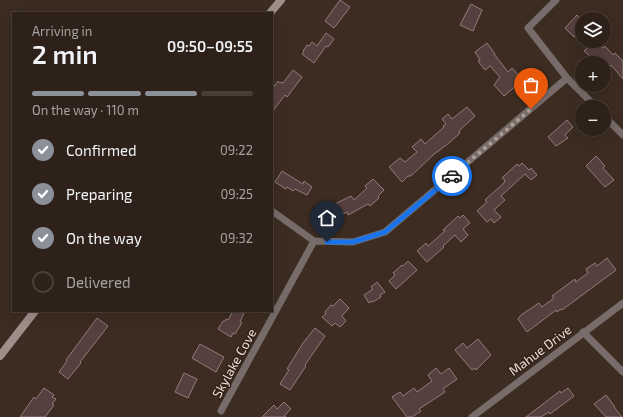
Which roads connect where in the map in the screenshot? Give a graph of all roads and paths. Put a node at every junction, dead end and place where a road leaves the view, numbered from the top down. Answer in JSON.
{"nodes":[{"id":1,"x":281,"y":0,"type":"edge"},
{"id":2,"x":556,"y":0,"type":"edge"},
{"id":3,"x":271,"y":12,"type":"edge"},
{"id":4,"x":567,"y":78,"type":"junction"},
{"id":5,"x":589,"y":100,"type":"edge"},
{"id":6,"x":611,"y":123,"type":"edge"},
{"id":7,"x":623,"y":135,"type":"edge"},
{"id":8,"x":273,"y":212,"type":"edge"},
{"id":9,"x":314,"y":242,"type":"junction"},
{"id":10,"x":623,"y":303,"type":"edge"},
{"id":11,"x":34,"y":312,"type":"edge"},
{"id":12,"x":583,"y":332,"type":"junction"},
{"id":13,"x":0,"y":356,"type":"edge"},
{"id":14,"x":623,"y":372,"type":"edge"},
{"id":15,"x":221,"y":412,"type":"dead end"},
{"id":16,"x":472,"y":417,"type":"edge"}],
"edges":[{"from":1,"to":3,"type":"main road"},
{"from":2,"to":4,"type":"street"},
{"from":4,"to":5,"type":"street"},
{"from":4,"to":9,"type":"street"},
{"from":6,"to":7,"type":"street"},
{"from":8,"to":9,"type":"street"},
{"from":9,"to":15,"type":"street","name":"Skylake Cove"},
{"from":10,"to":12,"type":"street","name":"Mahue Drive"},
{"from":11,"to":13,"type":"main road"},
{"from":12,"to":14,"type":"street"},
{"from":12,"to":16,"type":"street","name":"Mahue Drive"}]}
